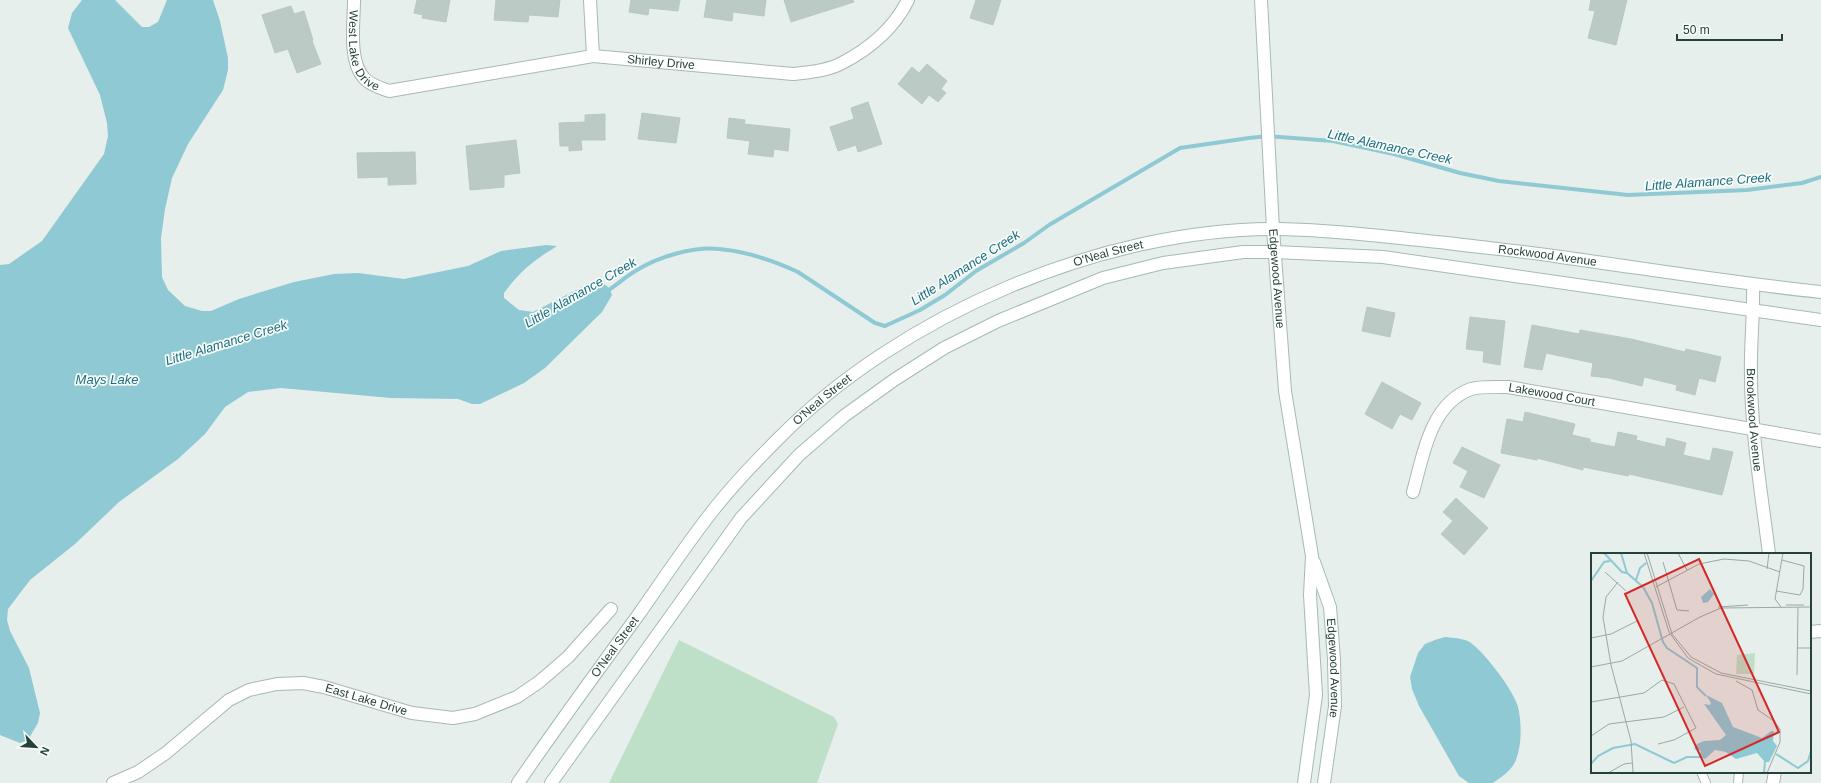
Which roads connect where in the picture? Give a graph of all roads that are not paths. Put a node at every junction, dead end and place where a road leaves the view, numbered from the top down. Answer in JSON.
{"nodes":[{"id":1,"x":354,"y":0,"type":"edge"},
{"id":2,"x":590,"y":0,"type":"edge"},
{"id":3,"x":908,"y":0,"type":"edge"},
{"id":4,"x":1261,"y":0,"type":"edge"},
{"id":5,"x":593,"y":56,"type":"junction"},
{"id":6,"x":389,"y":91,"type":"joint"},
{"id":7,"x":1274,"y":229,"type":"junction"},
{"id":8,"x":1275,"y":252,"type":"junction"},
{"id":9,"x":1753,"y":285,"type":"junction"},
{"id":10,"x":1821,"y":292,"type":"edge"},
{"id":11,"x":1754,"y":312,"type":"junction"},
{"id":12,"x":1821,"y":320,"type":"edge"},
{"id":13,"x":1754,"y":430,"type":"junction"},
{"id":14,"x":1821,"y":442,"type":"edge"},
{"id":15,"x":1413,"y":492,"type":"dead end"},
{"id":16,"x":1769,"y":553,"type":"edge"},
{"id":17,"x":1312,"y":556,"type":"junction"},
{"id":18,"x":611,"y":609,"type":"dead end"},
{"id":19,"x":1701,"y":773,"type":"edge"},
{"id":20,"x":1739,"y":773,"type":"edge"},
{"id":21,"x":1775,"y":773,"type":"edge"},
{"id":22,"x":113,"y":783,"type":"edge"},
{"id":23,"x":518,"y":783,"type":"edge"},
{"id":24,"x":551,"y":783,"type":"edge"},
{"id":25,"x":1304,"y":783,"type":"edge"},
{"id":26,"x":1324,"y":783,"type":"edge"},
{"id":27,"x":1706,"y":783,"type":"edge"},
{"id":28,"x":1738,"y":783,"type":"edge"},
{"id":29,"x":1773,"y":783,"type":"edge"}],
"edges":[{"from":1,"to":6,"type":"street","name":"West Lake Drive"},
{"from":2,"to":5,"type":"street"},
{"from":3,"to":5,"type":"street","name":"Shirley Drive"},
{"from":4,"to":7,"type":"street","name":"Edgewood Avenue"},
{"from":5,"to":6,"type":"street","name":"Shirley Drive"},
{"from":7,"to":8,"type":"street","name":"Edgewood Avenue"},
{"from":7,"to":9,"type":"street","name":"Rockwood Avenue"},
{"from":7,"to":23,"type":"street","name":"O'Neal Street"},
{"from":8,"to":11,"type":"street","name":"Rockwood Avenue"},
{"from":8,"to":17,"type":"street","name":"Edgewood Avenue"},
{"from":8,"to":24,"type":"street","name":"O'Neal Street"},
{"from":9,"to":10,"type":"street","name":"Rockwood Avenue"},
{"from":9,"to":11,"type":"street","name":"Brookwood Avenue"},
{"from":11,"to":12,"type":"street","name":"Rockwood Avenue"},
{"from":11,"to":13,"type":"street","name":"Brookwood Avenue"},
{"from":13,"to":14,"type":"street","name":"Lakewood Court"},
{"from":13,"to":15,"type":"street","name":"Lakewood Court"},
{"from":13,"to":16,"type":"street","name":"Brookwood Avenue"},
{"from":17,"to":25,"type":"street","name":"Edgewood Avenue"},
{"from":17,"to":26,"type":"street","name":"Edgewood Avenue"},
{"from":18,"to":22,"type":"street","name":"East Lake Drive"},
{"from":19,"to":27,"type":"lane"},
{"from":20,"to":28,"type":"lane"},
{"from":21,"to":29,"type":"street"}]}
